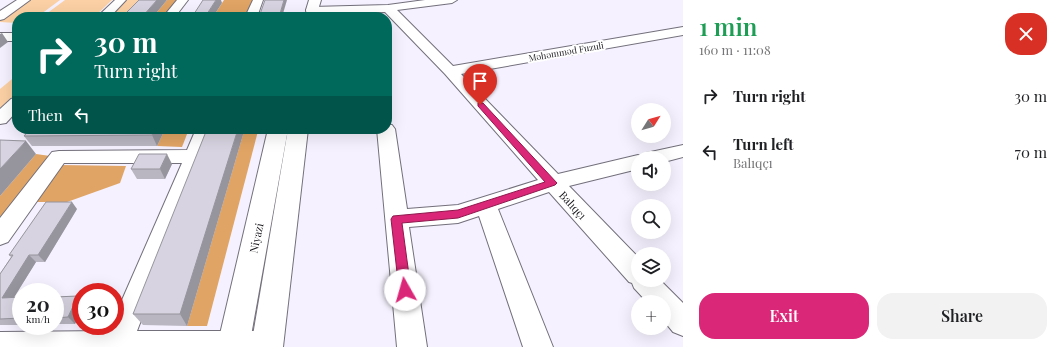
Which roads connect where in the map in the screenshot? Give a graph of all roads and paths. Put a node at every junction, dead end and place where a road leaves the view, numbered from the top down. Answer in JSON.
{"nodes":[{"id":1,"x":26,"y":0,"type":"edge"},
{"id":2,"x":121,"y":0,"type":"edge"},
{"id":3,"x":183,"y":0,"type":"edge"},
{"id":4,"x":258,"y":0,"type":"edge"},
{"id":5,"x":452,"y":0,"type":"edge"},
{"id":6,"x":311,"y":11,"type":"edge"},
{"id":7,"x":378,"y":11,"type":"edge"},
{"id":8,"x":108,"y":12,"type":"edge"},
{"id":9,"x":173,"y":12,"type":"edge"},
{"id":10,"x":253,"y":12,"type":"edge"},
{"id":11,"x":0,"y":16,"type":"edge"},
{"id":12,"x":392,"y":23,"type":"edge"},
{"id":13,"x":683,"y":31,"type":"edge"},
{"id":14,"x":0,"y":37,"type":"edge"},
{"id":15,"x":12,"y":37,"type":"edge"},
{"id":16,"x":450,"y":71,"type":"junction"},
{"id":17,"x":12,"y":107,"type":"edge"},
{"id":18,"x":0,"y":119,"type":"edge"},
{"id":19,"x":203,"y":134,"type":"edge"},
{"id":20,"x":277,"y":134,"type":"edge"},
{"id":21,"x":297,"y":134,"type":"edge"},
{"id":22,"x":387,"y":134,"type":"edge"},
{"id":23,"x":683,"y":151,"type":"edge"},
{"id":24,"x":671,"y":154,"type":"edge"},
{"id":25,"x":194,"y":156,"type":"junction"},
{"id":26,"x":631,"y":164,"type":"edge"},
{"id":27,"x":552,"y":183,"type":"junction"},
{"id":28,"x":486,"y":206,"type":"junction"},
{"id":29,"x":396,"y":219,"type":"junction"},
{"id":30,"x":0,"y":235,"type":"edge"},
{"id":31,"x":631,"y":267,"type":"edge"},
{"id":32,"x":650,"y":287,"type":"edge"},
{"id":33,"x":657,"y":295,"type":"edge"},
{"id":34,"x":671,"y":309,"type":"edge"},
{"id":35,"x":683,"y":322,"type":"edge"},
{"id":36,"x":0,"y":346,"type":"edge"},
{"id":37,"x":117,"y":346,"type":"junction"},
{"id":38,"x":234,"y":346,"type":"edge"},
{"id":39,"x":267,"y":346,"type":"edge"},
{"id":40,"x":412,"y":347,"type":"edge"},
{"id":41,"x":538,"y":347,"type":"edge"}],
"edges":[{"from":1,"to":11,"type":"street"},
{"from":2,"to":8,"type":"street"},
{"from":3,"to":9,"type":"street"},
{"from":4,"to":10,"type":"street"},
{"from":5,"to":7,"type":"street"},
{"from":6,"to":7,"type":"street"},
{"from":12,"to":16,"type":"street","name":"Balıqçı"},
{"from":13,"to":16,"type":"street","name":"Məhəmməd Fuzuli"},
{"from":14,"to":15,"type":"street"},
{"from":16,"to":27,"type":"street","name":"Balıqçı"},
{"from":17,"to":18,"type":"street"},
{"from":19,"to":25,"type":"street"},
{"from":20,"to":38,"type":"main road","name":"Niyazi"},
{"from":21,"to":39,"type":"main road"},
{"from":22,"to":29,"type":"street"},
{"from":23,"to":24,"type":"street"},
{"from":25,"to":30,"type":"street"},
{"from":25,"to":37,"type":"street"},
{"from":26,"to":27,"type":"street"},
{"from":27,"to":28,"type":"street"},
{"from":27,"to":31,"type":"street","name":"Balıqçı"},
{"from":28,"to":29,"type":"street"},
{"from":28,"to":41,"type":"street"},
{"from":29,"to":40,"type":"street"},
{"from":32,"to":33,"type":"street"},
{"from":34,"to":35,"type":"street"},
{"from":36,"to":37,"type":"street"},
{"from":37,"to":38,"type":"street"},
{"from":38,"to":39,"type":"street"}]}
